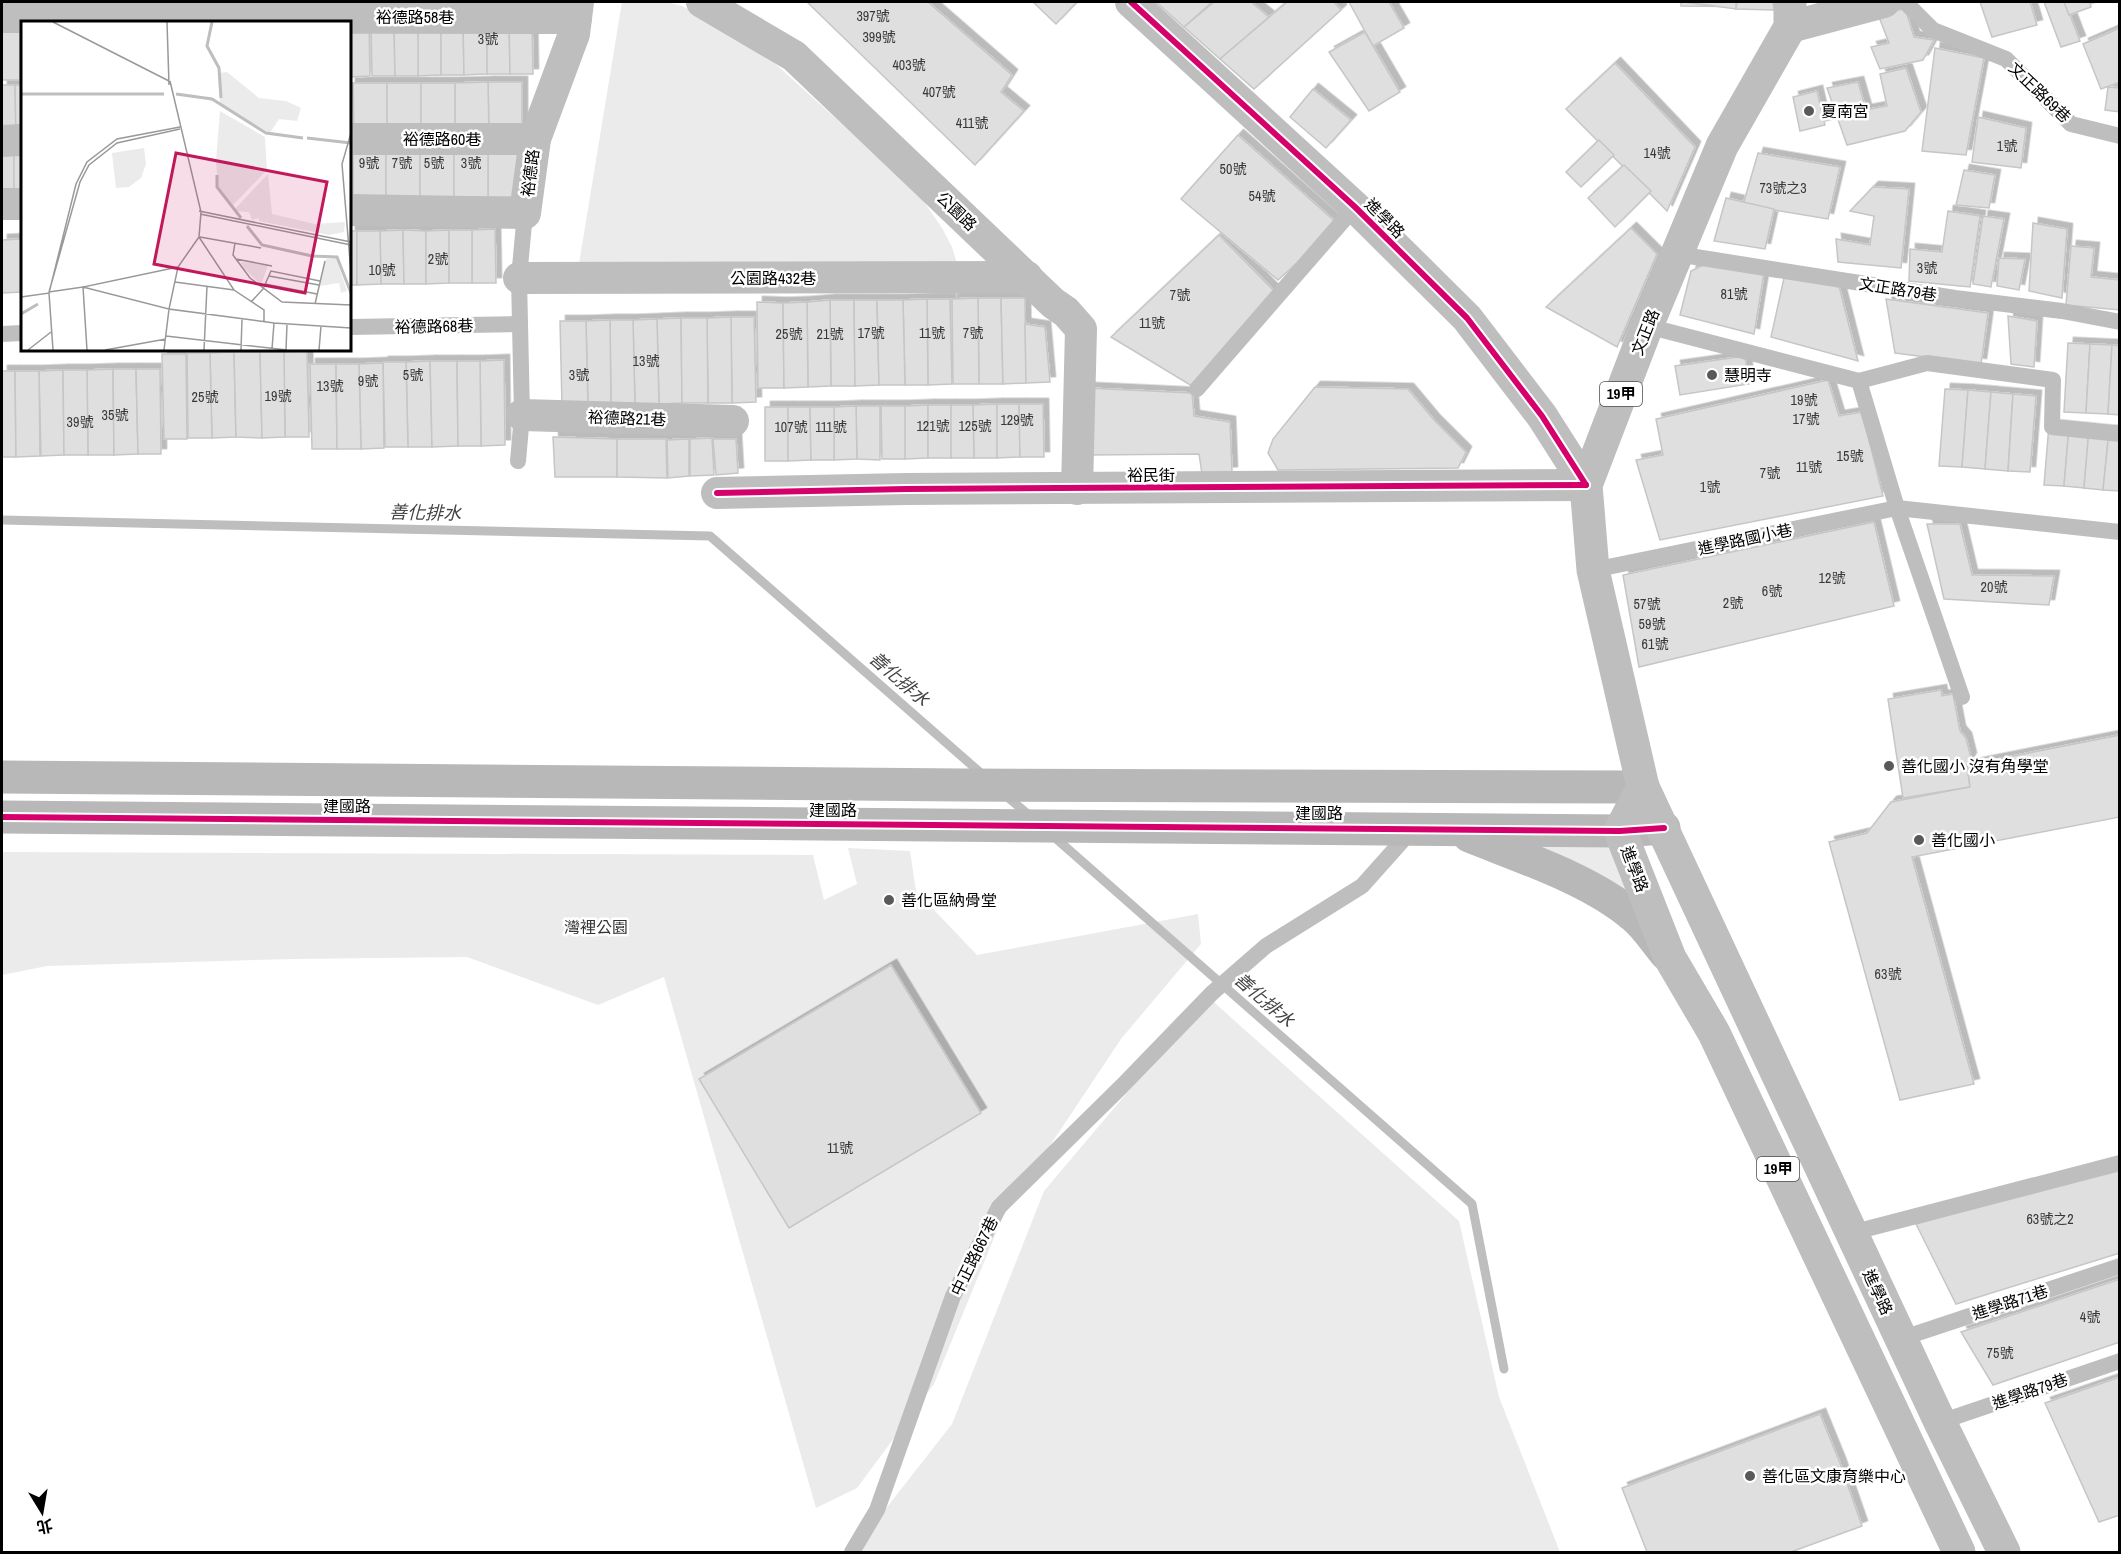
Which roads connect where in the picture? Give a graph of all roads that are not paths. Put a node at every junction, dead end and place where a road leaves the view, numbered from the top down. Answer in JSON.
{"nodes":[{"id":1,"x":702,"y":2,"type":"edge"},
{"id":2,"x":1131,"y":2,"type":"edge"},
{"id":3,"x":1884,"y":2,"type":"edge"},
{"id":4,"x":1905,"y":2,"type":"edge"},
{"id":5,"x":577,"y":10,"type":"edge"},
{"id":6,"x":1790,"y":14,"type":"edge"},
{"id":7,"x":2,"y":17,"type":"edge"},
{"id":8,"x":2120,"y":136,"type":"edge"},
{"id":9,"x":351,"y":139,"type":"edge"},
{"id":10,"x":535,"y":139,"type":"junction"},
{"id":11,"x":21,"y":140,"type":"edge"},
{"id":12,"x":2,"y":141,"type":"edge"},
{"id":13,"x":2,"y":204,"type":"edge"},
{"id":14,"x":21,"y":204,"type":"edge"},
{"id":15,"x":1354,"y":207,"type":"junction"},
{"id":16,"x":351,"y":210,"type":"edge"},
{"id":17,"x":525,"y":213,"type":"junction"},
{"id":18,"x":1677,"y":254,"type":"junction"},
{"id":19,"x":519,"y":278,"type":"junction"},
{"id":20,"x":1027,"y":278,"type":"junction"},
{"id":21,"x":2120,"y":322,"type":"edge"},
{"id":22,"x":518,"y":324,"type":"junction"},
{"id":23,"x":1647,"y":326,"type":"junction"},
{"id":24,"x":351,"y":327,"type":"edge"},
{"id":25,"x":21,"y":333,"type":"edge"},
{"id":26,"x":2,"y":334,"type":"edge"},
{"id":27,"x":1859,"y":381,"type":"junction"},
{"id":28,"x":1197,"y":389,"type":"dead end"},
{"id":29,"x":522,"y":415,"type":"junction"},
{"id":30,"x":733,"y":421,"type":"dead end"},
{"id":31,"x":2120,"y":434,"type":"edge"},
{"id":32,"x":518,"y":462,"type":"dead end"},
{"id":33,"x":1586,"y":485,"type":"junction"},
{"id":34,"x":1077,"y":489,"type":"junction"},
{"id":35,"x":717,"y":493,"type":"dead end"},
{"id":36,"x":1897,"y":508,"type":"junction"},
{"id":37,"x":2120,"y":532,"type":"edge"},
{"id":38,"x":1593,"y":570,"type":"junction"},
{"id":39,"x":1962,"y":697,"type":"dead end"},
{"id":40,"x":2,"y":777,"type":"edge"},
{"id":41,"x":1643,"y":787,"type":"junction"},
{"id":42,"x":2,"y":817,"type":"edge"},
{"id":43,"x":1415,"y":828,"type":"junction"},
{"id":44,"x":1664,"y":828,"type":"junction"},
{"id":45,"x":1450,"y":829,"type":"junction"},
{"id":46,"x":1620,"y":831,"type":"junction"},
{"id":47,"x":1670,"y":958,"type":"junction"},
{"id":48,"x":2120,"y":1163,"type":"edge"},
{"id":49,"x":1851,"y":1233,"type":"junction"},
{"id":50,"x":2120,"y":1266,"type":"edge"},
{"id":51,"x":1900,"y":1339,"type":"junction"},
{"id":52,"x":2120,"y":1360,"type":"edge"},
{"id":53,"x":1940,"y":1422,"type":"junction"},
{"id":54,"x":852,"y":1552,"type":"edge"},
{"id":55,"x":1959,"y":1552,"type":"edge"},
{"id":56,"x":2004,"y":1552,"type":"edge"}],
"edges":[{"from":1,"to":20,"type":"street","name":"公園路"},
{"from":2,"to":15,"type":"street","name":"進學路"},
{"from":3,"to":6,"type":"street","name":"文正路"},
{"from":4,"to":8,"type":"lane","name":"文正路69巷"},
{"from":5,"to":7,"type":"street","name":"裕德路58巷"},
{"from":5,"to":10,"type":"street","name":"裕德路"},
{"from":6,"to":18,"type":"main road","name":"文正路","number":"19甲"},
{"from":9,"to":10,"type":"street","name":"裕德路60巷"},
{"from":10,"to":17,"type":"street","name":"裕德路"},
{"from":11,"to":12,"type":"street"},
{"from":13,"to":14,"type":"street"},
{"from":15,"to":28,"type":"lane"},
{"from":15,"to":33,"type":"street","name":"進學路"},
{"from":16,"to":17,"type":"street","name":"裕德路"},
{"from":17,"to":19,"type":"lane"},
{"from":18,"to":21,"type":"lane","name":"文正路79巷"},
{"from":18,"to":23,"type":"main road","name":"文正路","number":"19甲"},
{"from":19,"to":20,"type":"street","name":"公園路432巷"},
{"from":19,"to":22,"type":"lane"},
{"from":20,"to":34,"type":"street","name":"公園路"},
{"from":22,"to":24,"type":"lane","name":"裕德路68巷"},
{"from":22,"to":29,"type":"lane"},
{"from":23,"to":27,"type":"lane"},
{"from":23,"to":33,"type":"main road","name":"文正路","number":"19甲"},
{"from":25,"to":26,"type":"lane"},
{"from":27,"to":31,"type":"lane"},
{"from":27,"to":36,"type":"lane"},
{"from":29,"to":30,"type":"street","name":"裕德路21巷"},
{"from":29,"to":32,"type":"lane"},
{"from":33,"to":34,"type":"street","name":"裕民街"},
{"from":33,"to":38,"type":"main road","name":"文正路","number":"19甲"},
{"from":34,"to":35,"type":"street","name":"裕民街"},
{"from":36,"to":37,"type":"lane"},
{"from":36,"to":38,"type":"lane","name":"進學路國小巷"},
{"from":36,"to":39,"type":"lane"},
{"from":38,"to":41,"type":"main road","name":"文正路","number":"19甲"},
{"from":40,"to":41,"type":"street","name":"建國路"},
{"from":41,"to":44,"type":"main road","name":"進學路","number":"19甲"},
{"from":41,"to":46,"type":"main road","name":"進學路"},
{"from":42,"to":43,"type":"street","name":"建國路"},
{"from":43,"to":45,"type":"street","name":"建國路"},
{"from":43,"to":54,"type":"lane","name":"中正路667巷"},
{"from":44,"to":46,"type":"street","name":"建國路"},
{"from":44,"to":49,"type":"main road","name":"進學路","number":"19甲"},
{"from":45,"to":46,"type":"street","name":"建國路"},
{"from":45,"to":47,"type":"street"},
{"from":46,"to":47,"type":"main road","name":"進學路","number":"19甲"},
{"from":47,"to":55,"type":"main road","name":"進學路","number":"19甲"},
{"from":48,"to":49,"type":"lane"},
{"from":49,"to":51,"type":"main road","name":"進學路","number":"19甲"},
{"from":50,"to":51,"type":"lane","name":"進學路71巷"},
{"from":51,"to":53,"type":"main road","name":"進學路","number":"19甲"},
{"from":52,"to":53,"type":"lane","name":"進學路79巷"},
{"from":53,"to":56,"type":"main road","name":"進學路","number":"19甲"}]}
